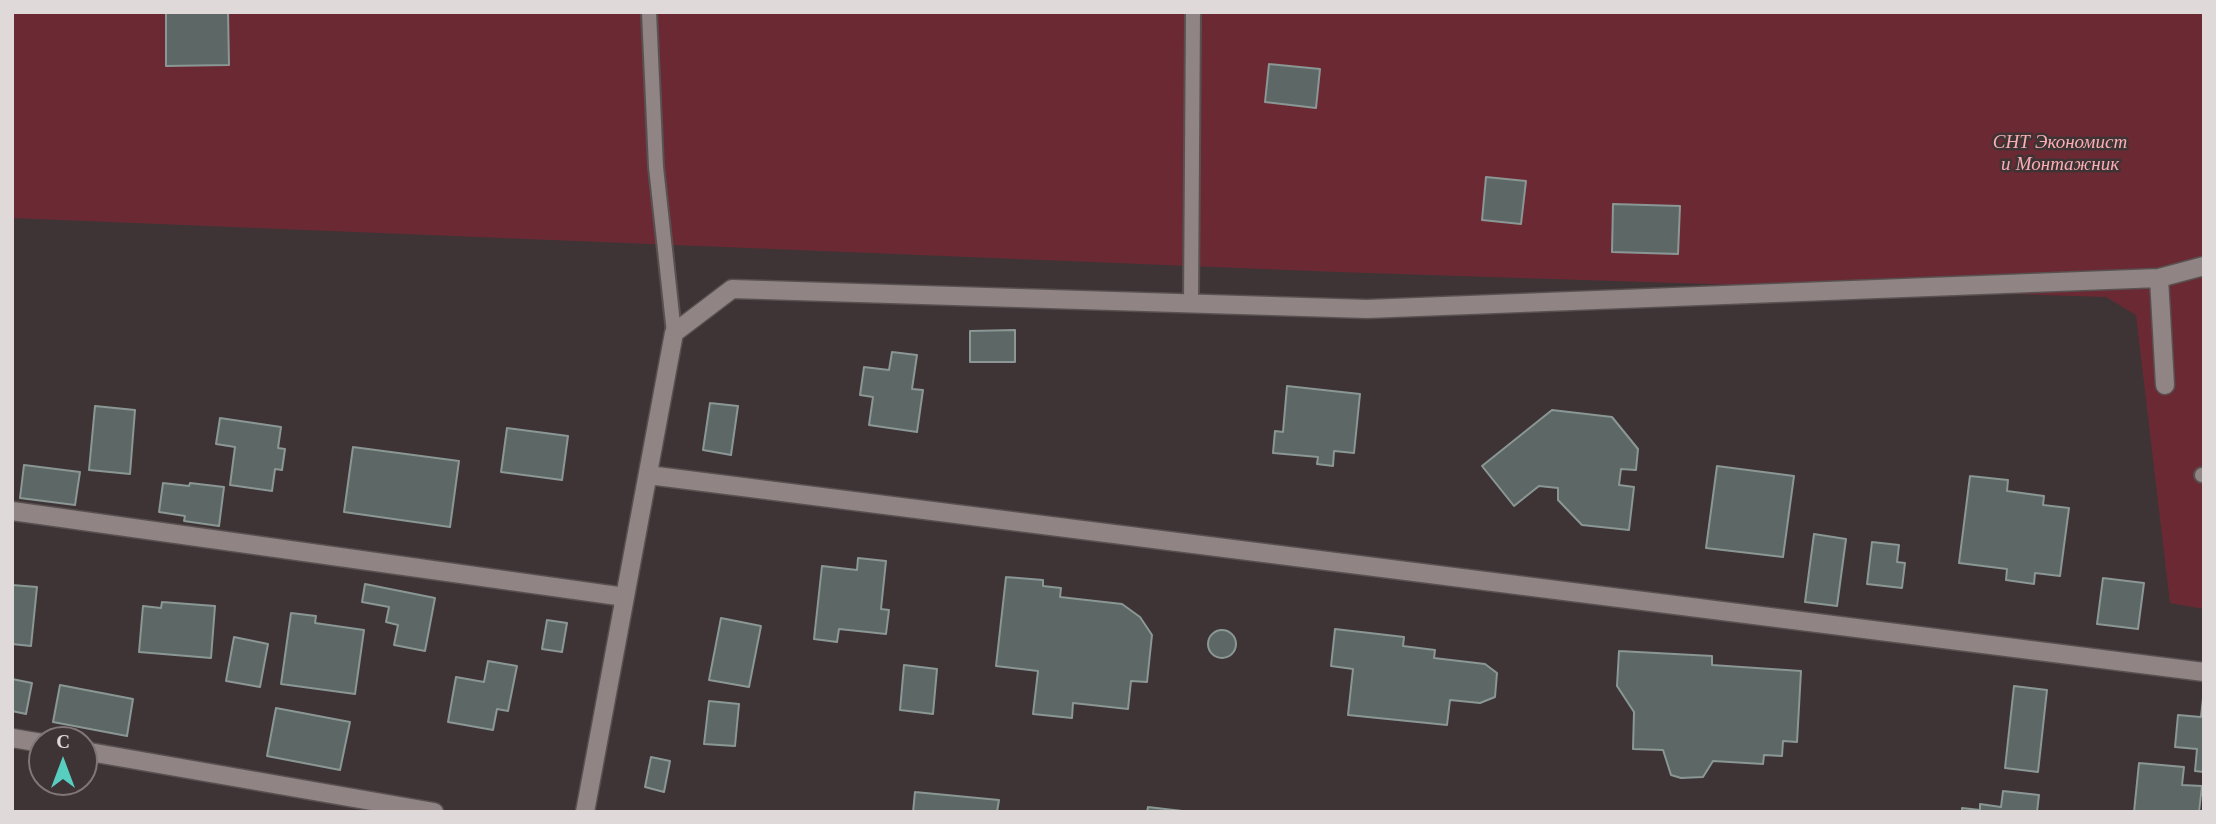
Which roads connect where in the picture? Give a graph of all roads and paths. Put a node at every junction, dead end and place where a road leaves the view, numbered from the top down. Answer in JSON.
{"nodes":[{"id":1,"x":649,"y":12,"type":"edge"},
{"id":2,"x":1193,"y":12,"type":"edge"},
{"id":3,"x":2204,"y":266,"type":"edge"},
{"id":4,"x":2159,"y":278,"type":"junction"},
{"id":5,"x":1191,"y":303,"type":"junction"},
{"id":6,"x":674,"y":333,"type":"junction"},
{"id":7,"x":2165,"y":385,"type":"dead end"},
{"id":8,"x":648,"y":475,"type":"junction"},
{"id":9,"x":12,"y":511,"type":"edge"},
{"id":10,"x":625,"y":597,"type":"junction"},
{"id":11,"x":2204,"y":672,"type":"edge"},
{"id":12,"x":98,"y":753,"type":"edge"},
{"id":13,"x":434,"y":812,"type":"edge"},
{"id":14,"x":585,"y":812,"type":"edge"}],
"edges":[{"from":1,"to":6,"type":"lane"},
{"from":2,"to":5,"type":"lane"},
{"from":3,"to":4,"type":"street"},
{"from":4,"to":5,"type":"street"},
{"from":4,"to":7,"type":"street"},
{"from":5,"to":6,"type":"street"},
{"from":6,"to":8,"type":"street"},
{"from":8,"to":10,"type":"street"},
{"from":8,"to":11,"type":"street"},
{"from":9,"to":10,"type":"street"},
{"from":10,"to":14,"type":"street"},
{"from":12,"to":13,"type":"street"}]}
